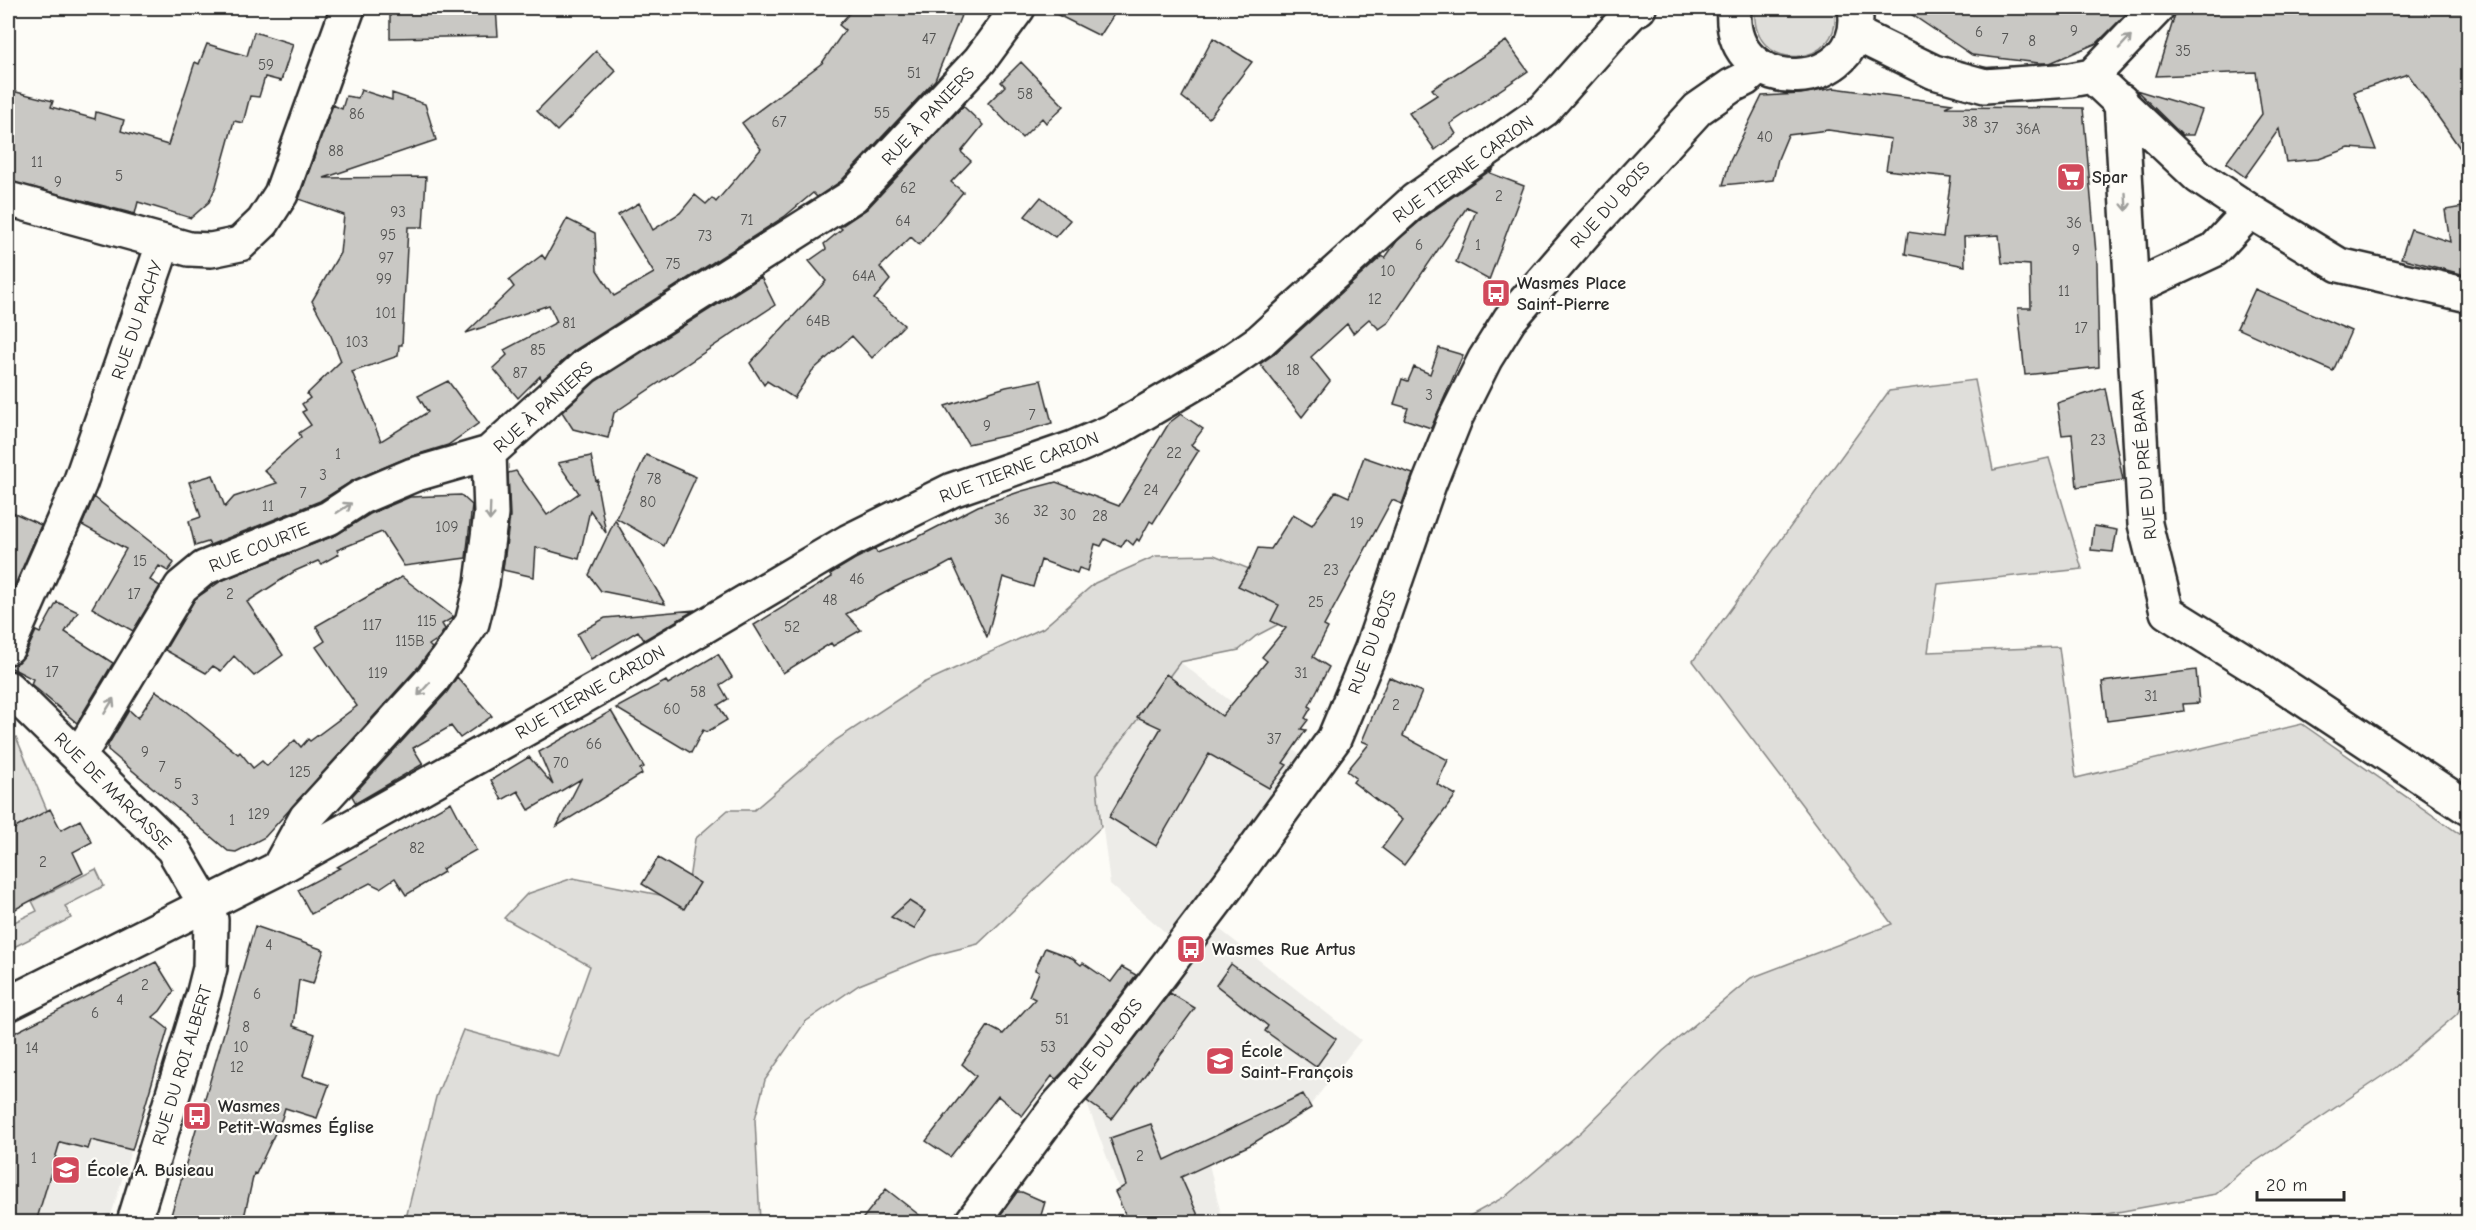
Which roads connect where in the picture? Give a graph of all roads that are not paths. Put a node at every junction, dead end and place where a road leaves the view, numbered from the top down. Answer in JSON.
{"nodes":[{"id":1,"x":348,"y":8,"type":"edge"},
{"id":2,"x":1018,"y":8,"type":"edge"},
{"id":3,"x":1640,"y":8,"type":"edge"},
{"id":4,"x":1734,"y":8,"type":"edge"},
{"id":5,"x":2157,"y":8,"type":"edge"},
{"id":6,"x":1855,"y":21,"type":"edge"},
{"id":7,"x":1759,"y":67,"type":"junction"},
{"id":8,"x":2092,"y":76,"type":"junction"},
{"id":9,"x":2121,"y":102,"type":"junction"},
{"id":10,"x":8,"y":199,"type":"edge"},
{"id":11,"x":2250,"y":211,"type":"junction"},
{"id":12,"x":164,"y":242,"type":"junction"},
{"id":13,"x":2131,"y":289,"type":"junction"},
{"id":14,"x":2469,"y":295,"type":"edge"},
{"id":15,"x":489,"y":453,"type":"junction"},
{"id":16,"x":8,"y":647,"type":"edge"},
{"id":17,"x":8,"y":687,"type":"edge"},
{"id":18,"x":79,"y":756,"type":"junction"},
{"id":19,"x":2469,"y":808,"type":"edge"},
{"id":20,"x":279,"y":867,"type":"junction"},
{"id":21,"x":206,"y":905,"type":"junction"},
{"id":22,"x":8,"y":1004,"type":"edge"},
{"id":23,"x":134,"y":1222,"type":"edge"},
{"id":24,"x":972,"y":1222,"type":"edge"}],
"edges":[{"from":1,"to":12,"type":"street","name":"RUE DU PACHY"},
{"from":2,"to":15,"type":"street","name":"RUE À PANIERS"},
{"from":3,"to":20,"type":"street","name":"RUE TIERNE CARION"},
{"from":4,"to":7,"type":"street"},
{"from":8,"to":5,"type":"street","one_way":true},
{"from":6,"to":7,"type":"street"},
{"from":6,"to":8,"type":"street"},
{"from":7,"to":24,"type":"street","name":"RUE DU BOIS"},
{"from":8,"to":9,"type":"street"},
{"from":9,"to":11,"type":"street"},
{"from":9,"to":13,"type":"street","name":"RUE DU PRÉ BARA","one_way":true},
{"from":10,"to":12,"type":"street"},
{"from":11,"to":13,"type":"street"},
{"from":11,"to":14,"type":"street"},
{"from":12,"to":16,"type":"street","name":"RUE DU PACHY"},
{"from":13,"to":19,"type":"street","name":"RUE DU PRÉ BARA"},
{"from":18,"to":15,"type":"street","name":"RUE COURTE","one_way":true},
{"from":15,"to":20,"type":"street","name":"RUE À PANIERS","one_way":true},
{"from":17,"to":18,"type":"street","name":"RUE DE MARCASSE"},
{"from":18,"to":21,"type":"street","name":"RUE DE MARCASSE"},
{"from":20,"to":21,"type":"street","name":"RUE TIERNE CARION"},
{"from":21,"to":22,"type":"street","name":"RUE TIERNE CARION"},
{"from":21,"to":23,"type":"street","name":"RUE DU ROI ALBERT"}]}
